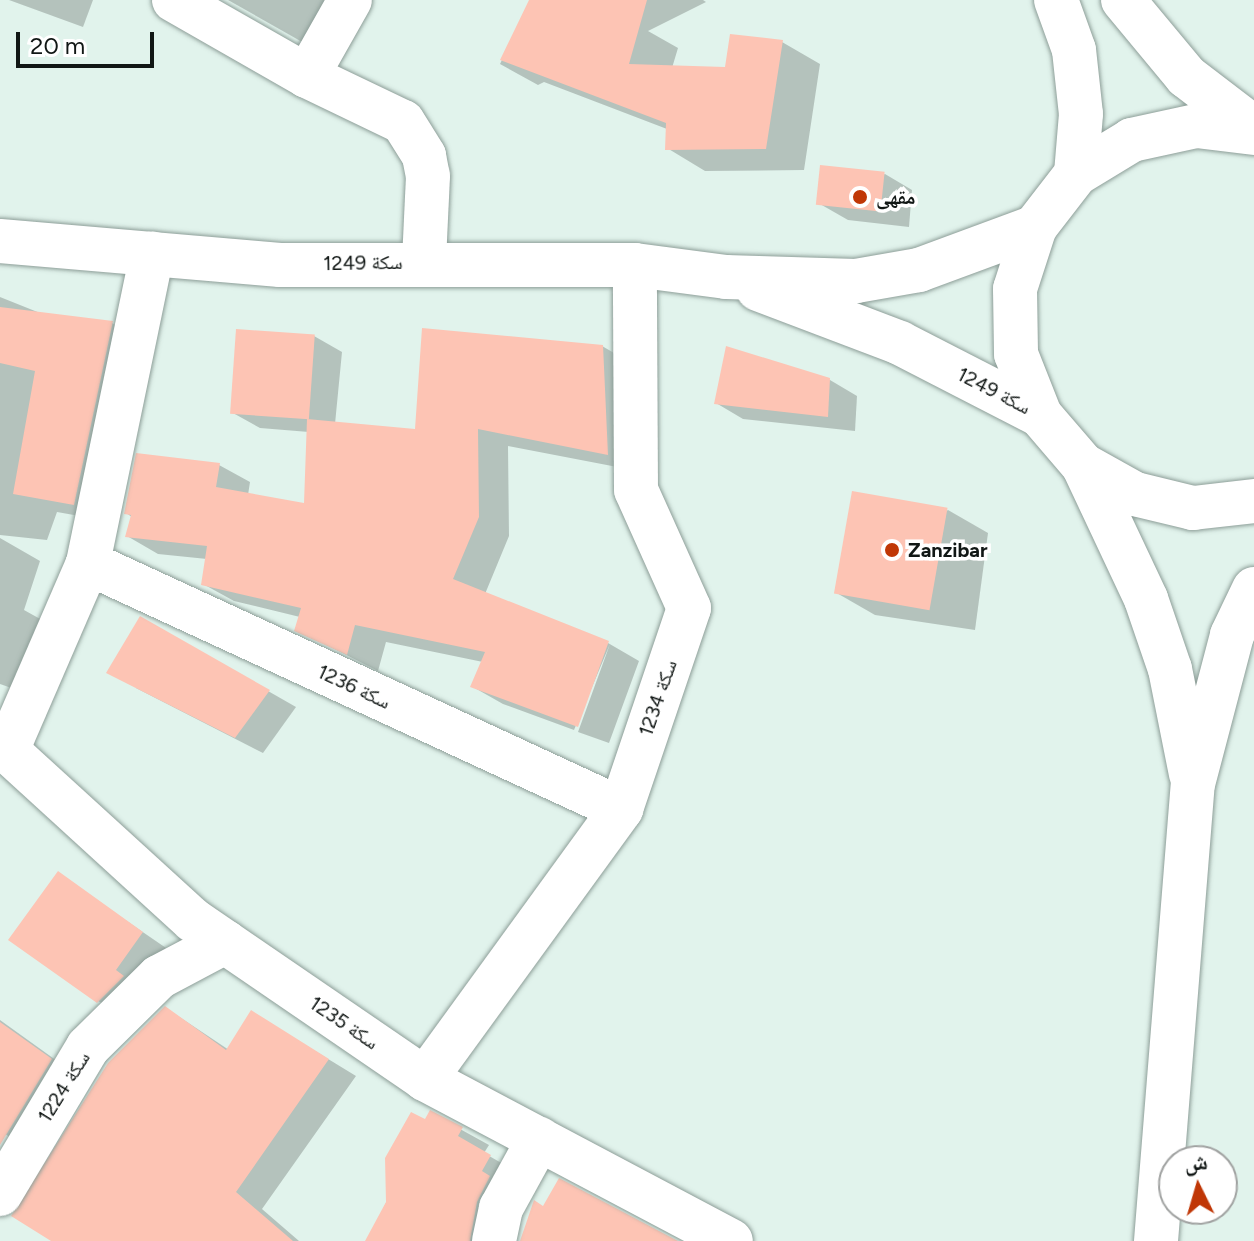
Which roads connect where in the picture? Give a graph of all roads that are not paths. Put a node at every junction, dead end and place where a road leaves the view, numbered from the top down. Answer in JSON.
{"nodes":[{"id":1,"x":174,"y":0,"type":"edge"},
{"id":2,"x":350,"y":0,"type":"edge"},
{"id":3,"x":1056,"y":0,"type":"edge"},
{"id":4,"x":1123,"y":0,"type":"edge"},
{"id":5,"x":307,"y":76,"type":"junction"},
{"id":6,"x":1254,"y":130,"type":"edge"},
{"id":7,"x":1076,"y":174,"type":"junction"},
{"id":8,"x":1035,"y":227,"type":"junction"},
{"id":9,"x":0,"y":241,"type":"edge"},
{"id":10,"x":152,"y":254,"type":"junction"},
{"id":11,"x":424,"y":262,"type":"junction"},
{"id":12,"x":635,"y":265,"type":"junction"},
{"id":13,"x":726,"y":277,"type":"junction"},
{"id":14,"x":1040,"y":415,"type":"junction"},
{"id":15,"x":1083,"y":465,"type":"junction"},
{"id":16,"x":1254,"y":501,"type":"edge"},
{"id":17,"x":88,"y":563,"type":"junction"},
{"id":18,"x":1254,"y":589,"type":"edge"},
{"id":19,"x":4,"y":746,"type":"edge"},
{"id":20,"x":1193,"y":784,"type":"junction"},
{"id":21,"x":621,"y":809,"type":"junction"},
{"id":22,"x":225,"y":942,"type":"junction"},
{"id":23,"x":425,"y":1079,"type":"junction"},
{"id":24,"x":539,"y":1139,"type":"junction"},
{"id":25,"x":0,"y":1194,"type":"edge"},
{"id":26,"x":494,"y":1241,"type":"edge"},
{"id":27,"x":731,"y":1241,"type":"edge"},
{"id":28,"x":1156,"y":1241,"type":"edge"}],
"edges":[{"from":1,"to":5,"type":"street"},
{"from":2,"to":5,"type":"street"},
{"from":3,"to":7,"type":"street"},
{"from":4,"to":6,"type":"street"},
{"from":5,"to":11,"type":"street"},
{"from":6,"to":7,"type":"street"},
{"from":7,"to":8,"type":"street"},
{"from":8,"to":13,"type":"street","name":"سكة 1249"},
{"from":8,"to":14,"type":"street"},
{"from":9,"to":10,"type":"street","name":"سكة 1249"},
{"from":10,"to":11,"type":"street","name":"سكة 1249"},
{"from":10,"to":17,"type":"street"},
{"from":11,"to":12,"type":"street","name":"سكة 1249"},
{"from":12,"to":13,"type":"street","name":"سكة 1249"},
{"from":12,"to":21,"type":"street","name":"سكة 1234"},
{"from":13,"to":14,"type":"street","name":"سكة 1249"},
{"from":14,"to":15,"type":"street"},
{"from":15,"to":16,"type":"street"},
{"from":15,"to":20,"type":"street"},
{"from":17,"to":19,"type":"street"},
{"from":17,"to":21,"type":"street","name":"سكة 1236"},
{"from":18,"to":20,"type":"street"},
{"from":19,"to":22,"type":"street","name":"سكة 1235"},
{"from":20,"to":28,"type":"street"},
{"from":21,"to":23,"type":"street","name":"سكة 1234"},
{"from":22,"to":23,"type":"street","name":"سكة 1235"},
{"from":22,"to":25,"type":"street","name":"سكة 1224"},
{"from":23,"to":24,"type":"street","name":"سكة 1235"},
{"from":24,"to":26,"type":"street"},
{"from":24,"to":27,"type":"street","name":"سكة 1235"}]}
